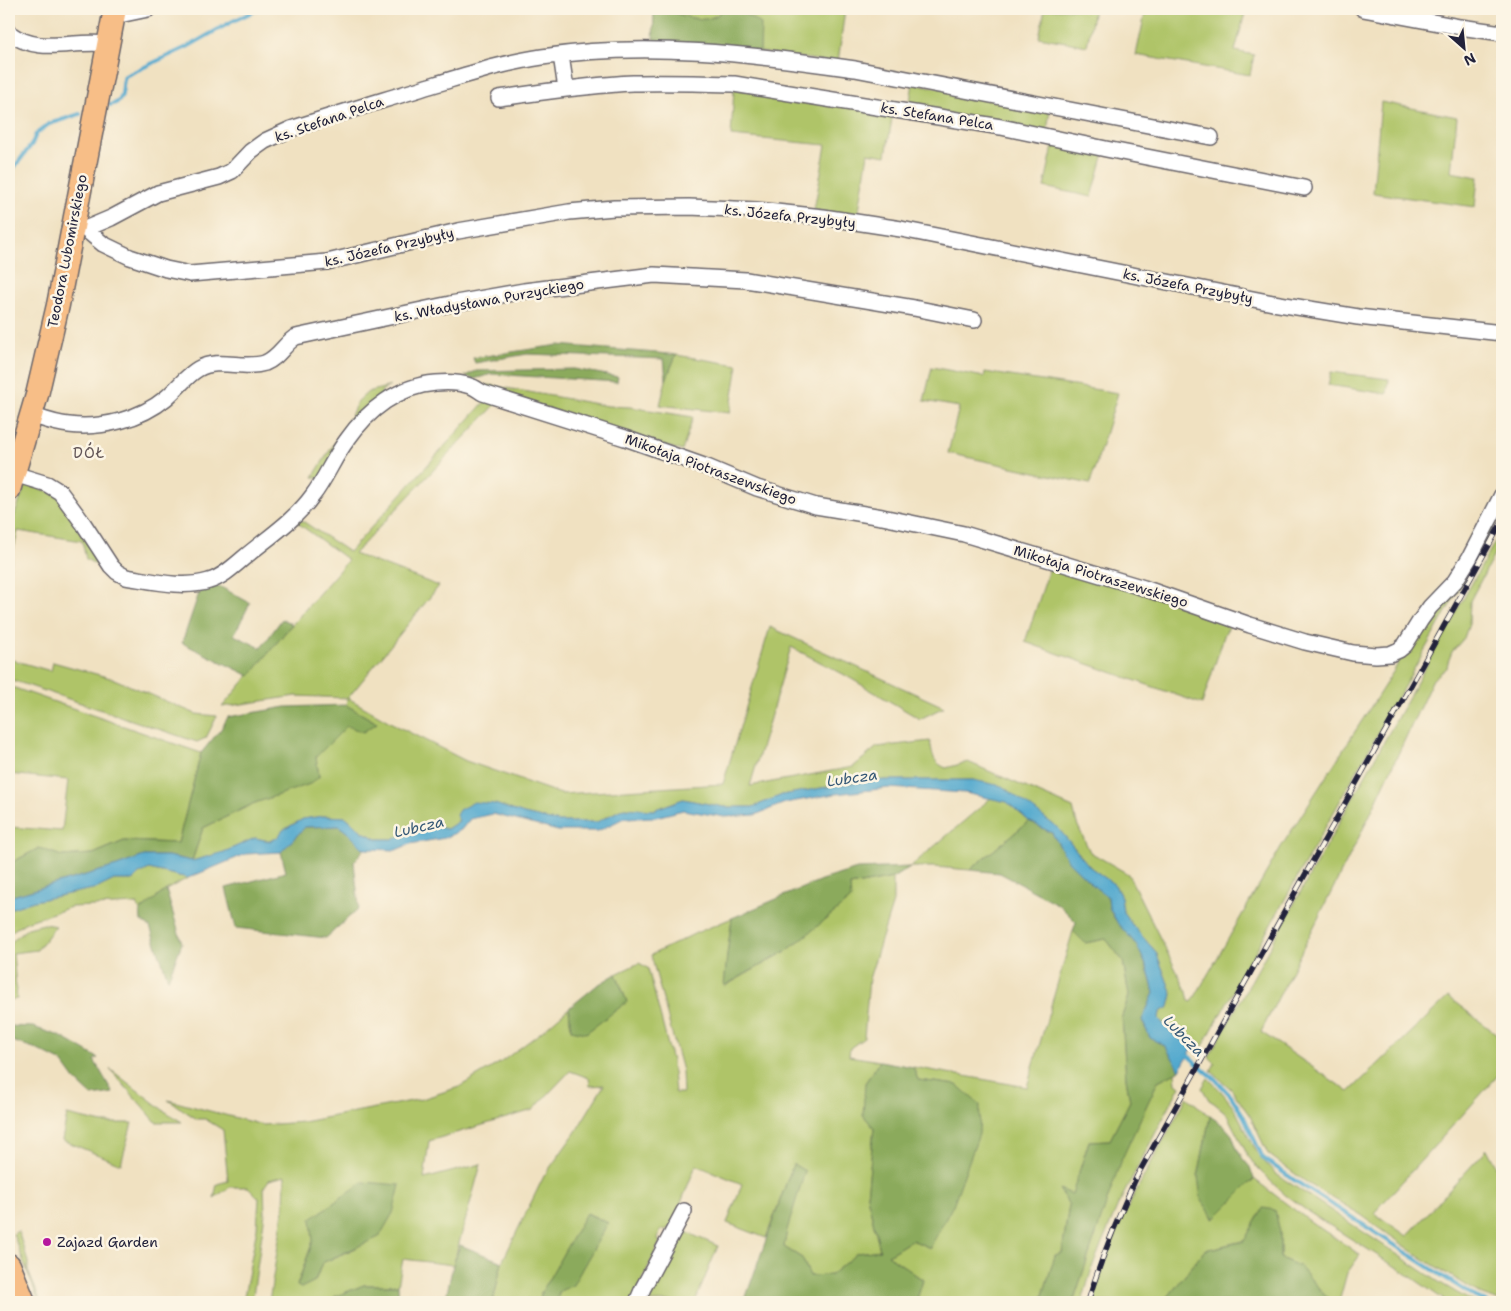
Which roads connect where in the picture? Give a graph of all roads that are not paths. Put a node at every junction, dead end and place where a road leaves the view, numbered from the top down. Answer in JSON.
{"nodes":[{"id":1,"x":148,"y":9,"type":"edge"},
{"id":2,"x":1364,"y":9,"type":"edge"},
{"id":3,"x":114,"y":12,"type":"edge"},
{"id":4,"x":9,"y":33,"type":"edge"},
{"id":5,"x":1502,"y":33,"type":"edge"},
{"id":6,"x":107,"y":44,"type":"junction"},
{"id":7,"x":561,"y":55,"type":"junction"},
{"id":8,"x":566,"y":89,"type":"junction"},
{"id":9,"x":499,"y":98,"type":"dead end"},
{"id":10,"x":1211,"y":137,"type":"dead end"},
{"id":11,"x":1304,"y":188,"type":"dead end"},
{"id":12,"x":79,"y":228,"type":"junction"},
{"id":13,"x":974,"y":320,"type":"dead end"},
{"id":14,"x":1502,"y":332,"type":"edge"},
{"id":15,"x":32,"y":415,"type":"junction"},
{"id":16,"x":11,"y":482,"type":"edge"},
{"id":17,"x":1502,"y":495,"type":"edge"},
{"id":18,"x":684,"y":1211,"type":"dead end"},
{"id":19,"x":9,"y":1265,"type":"edge"},
{"id":20,"x":24,"y":1302,"type":"edge"},
{"id":21,"x":637,"y":1302,"type":"edge"}],
"edges":[{"from":1,"to":3,"type":"street"},
{"from":2,"to":5,"type":"street"},
{"from":3,"to":6,"type":"highway","name":"Teodora Lubomirskiego"},
{"from":4,"to":6,"type":"street"},
{"from":6,"to":12,"type":"highway","name":"Teodora Lubomirskiego"},
{"from":7,"to":8,"type":"street"},
{"from":7,"to":10,"type":"street","name":"ks. Stefana Pelca"},
{"from":7,"to":12,"type":"street","name":"ks. Stefana Pelca"},
{"from":8,"to":9,"type":"street","name":"ks. Stefana Pelca"},
{"from":8,"to":11,"type":"street","name":"ks. Stefana Pelca"},
{"from":12,"to":14,"type":"street","name":"ks. Józefa Przybyły"},
{"from":12,"to":15,"type":"highway","name":"Teodora Lubomirskiego"},
{"from":13,"to":15,"type":"street","name":"ks. Władysława Purzyckiego"},
{"from":15,"to":16,"type":"highway","name":"Teodora Lubomirskiego"},
{"from":16,"to":17,"type":"street","name":"Mikołaja Piotraszewskiego"},
{"from":18,"to":21,"type":"street"},
{"from":19,"to":20,"type":"highway"}]}
